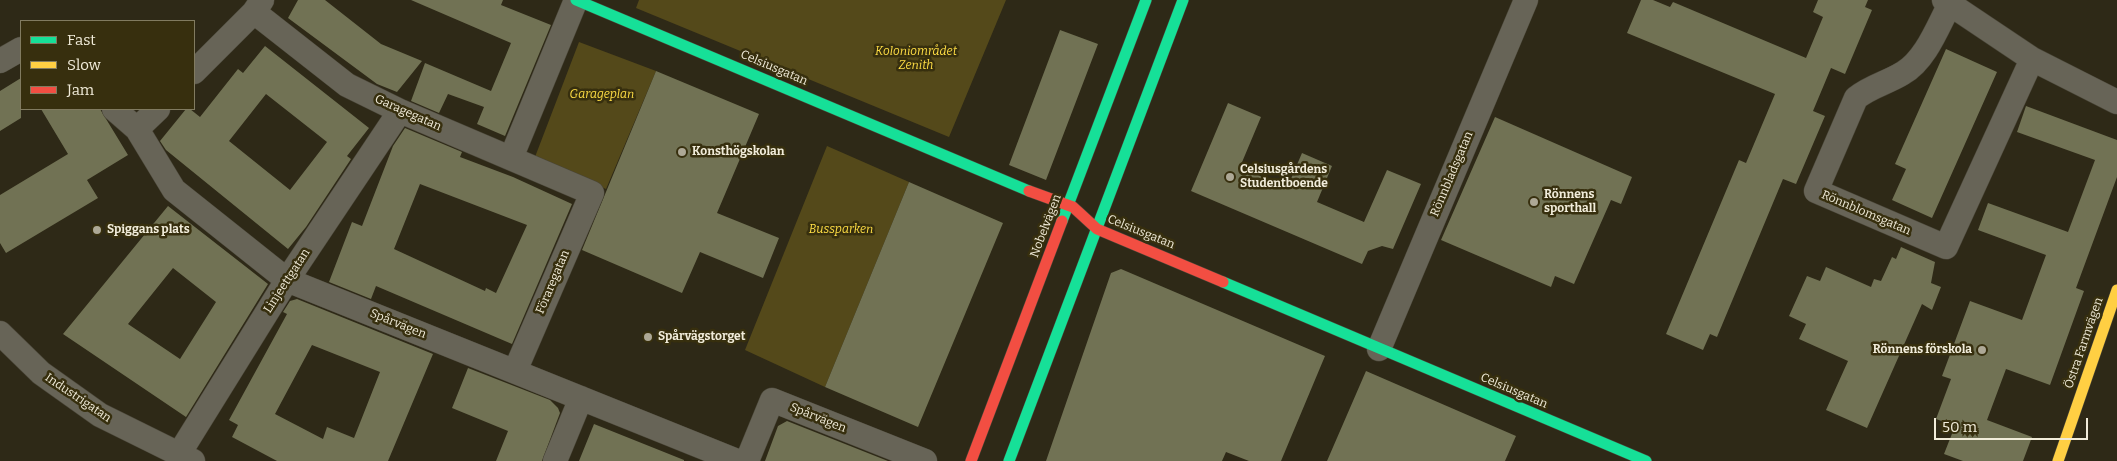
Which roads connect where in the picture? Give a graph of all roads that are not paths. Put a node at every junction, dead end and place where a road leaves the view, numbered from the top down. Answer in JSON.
{"nodes":[{"id":1,"x":576,"y":0,"type":"edge"},
{"id":2,"x":1146,"y":0,"type":"edge"},
{"id":3,"x":1183,"y":0,"type":"edge"},
{"id":4,"x":1526,"y":0,"type":"edge"},
{"id":5,"x":1949,"y":1,"type":"edge"},
{"id":6,"x":258,"y":6,"type":"edge"},
{"id":7,"x":20,"y":51,"type":"edge"},
{"id":8,"x":2032,"y":59,"type":"junction"},
{"id":9,"x":0,"y":61,"type":"edge"},
{"id":10,"x":195,"y":71,"type":"edge"},
{"id":11,"x":2117,"y":102,"type":"edge"},
{"id":12,"x":115,"y":110,"type":"edge"},
{"id":13,"x":157,"y":110,"type":"edge"},
{"id":14,"x":400,"y":111,"type":"junction"},
{"id":15,"x":137,"y":129,"type":"junction"},
{"id":16,"x":511,"y":158,"type":"junction"},
{"id":17,"x":592,"y":193,"type":"joint"},
{"id":18,"x":1068,"y":204,"type":"junction"},
{"id":19,"x":1097,"y":229,"type":"junction"},
{"id":20,"x":287,"y":280,"type":"junction"},
{"id":21,"x":2117,"y":290,"type":"edge"},
{"id":22,"x":0,"y":333,"type":"edge"},
{"id":23,"x":1379,"y":349,"type":"junction"},
{"id":24,"x":515,"y":371,"type":"junction"},
{"id":25,"x":580,"y":398,"type":"junction"},
{"id":26,"x":186,"y":458,"type":"edge"},
{"id":27,"x":555,"y":461,"type":"edge"},
{"id":28,"x":738,"y":461,"type":"edge"},
{"id":29,"x":747,"y":461,"type":"edge"},
{"id":30,"x":926,"y":461,"type":"edge"},
{"id":31,"x":971,"y":461,"type":"edge"},
{"id":32,"x":1009,"y":461,"type":"edge"},
{"id":33,"x":1646,"y":461,"type":"edge"},
{"id":34,"x":2058,"y":461,"type":"edge"}],
"edges":[{"from":1,"to":16,"type":"street"},
{"from":1,"to":18,"type":"street","name":"Celsiusgatan"},
{"from":2,"to":18,"type":"street","name":"Nobelvägen"},
{"from":3,"to":19,"type":"street"},
{"from":4,"to":23,"type":"street","name":"Rönnbladsgatan"},
{"from":5,"to":8,"type":"street","name":"Rönnblomsgatan"},
{"from":5,"to":8,"type":"street","name":"Rönnblomsgatan"},
{"from":6,"to":10,"type":"street"},
{"from":6,"to":14,"type":"street","name":"Garagegatan"},
{"from":7,"to":9,"type":"street"},
{"from":8,"to":11,"type":"street","name":"Rönnblomsgatan"},
{"from":12,"to":15,"type":"street","name":"Spårvägen"},
{"from":13,"to":15,"type":"street"},
{"from":14,"to":16,"type":"street","name":"Garagegatan"},
{"from":14,"to":20,"type":"street","name":"Linjeettgatan"},
{"from":15,"to":20,"type":"street","name":"Spårvägen"},
{"from":16,"to":17,"type":"street","name":"Garagegatan"},
{"from":17,"to":24,"type":"street","name":"Föraregatan"},
{"from":18,"to":19,"type":"street","name":"Celsiusgatan"},
{"from":18,"to":31,"type":"street","name":"Nobelvägen"},
{"from":19,"to":23,"type":"street","name":"Celsiusgatan"},
{"from":19,"to":32,"type":"street"},
{"from":20,"to":24,"type":"street","name":"Spårvägen"},
{"from":20,"to":26,"type":"street","name":"Linjeettgatan"},
{"from":21,"to":34,"type":"street","name":"Östra Farmvägen"},
{"from":22,"to":26,"type":"street","name":"Industrigatan"},
{"from":23,"to":33,"type":"street","name":"Celsiusgatan"},
{"from":24,"to":25,"type":"street","name":"Spårvägen"},
{"from":25,"to":27,"type":"street"},
{"from":25,"to":28,"type":"street","name":"Spårvägen"},
{"from":29,"to":30,"type":"street","name":"Spårvägen"}]}
